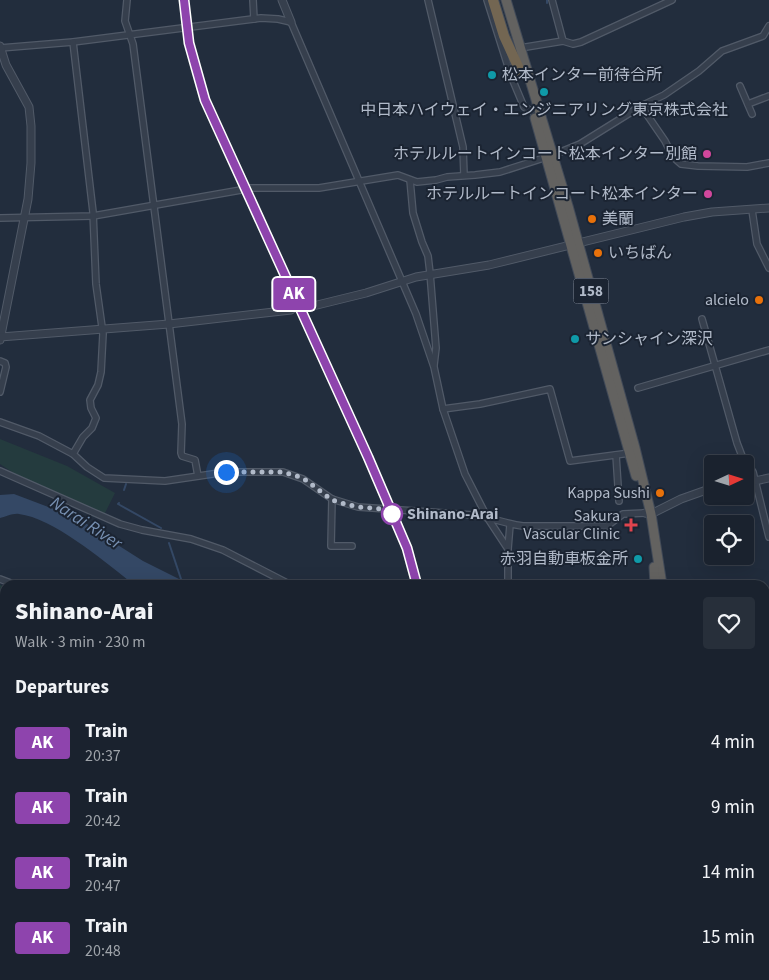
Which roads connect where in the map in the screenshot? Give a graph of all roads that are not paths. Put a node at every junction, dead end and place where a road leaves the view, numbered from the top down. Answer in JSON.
{"nodes":[{"id":1,"x":127,"y":0,"type":"edge"},
{"id":2,"x":253,"y":0,"type":"edge"},
{"id":3,"x":282,"y":0,"type":"edge"},
{"id":4,"x":428,"y":0,"type":"edge"},
{"id":5,"x":487,"y":0,"type":"edge"},
{"id":6,"x":493,"y":0,"type":"edge"},
{"id":7,"x":500,"y":0,"type":"edge"},
{"id":8,"x":506,"y":0,"type":"edge"},
{"id":9,"x":552,"y":0,"type":"edge"},
{"id":10,"x":672,"y":0,"type":"edge"},
{"id":11,"x":254,"y":18,"type":"junction"},
{"id":12,"x":291,"y":22,"type":"junction"},
{"id":13,"x":769,"y":26,"type":"edge"},
{"id":14,"x":129,"y":35,"type":"junction"},
{"id":15,"x":563,"y":41,"type":"junction"},
{"id":16,"x":73,"y":42,"type":"junction"},
{"id":17,"x":0,"y":47,"type":"edge"},
{"id":18,"x":520,"y":48,"type":"junction"},
{"id":19,"x":521,"y":73,"type":"junction"},
{"id":20,"x":740,"y":86,"type":"dead end"},
{"id":21,"x":769,"y":96,"type":"edge"},
{"id":22,"x":748,"y":104,"type":"junction"},
{"id":23,"x":641,"y":106,"type":"junction"},
{"id":24,"x":533,"y":112,"type":"junction"},
{"id":25,"x":752,"y":114,"type":"dead end"},
{"id":26,"x":550,"y":156,"type":"junction"},
{"id":27,"x":769,"y":163,"type":"edge"},
{"id":28,"x":464,"y":176,"type":"junction"},
{"id":29,"x":410,"y":180,"type":"junction"},
{"id":30,"x":359,"y":182,"type":"junction"},
{"id":31,"x":250,"y":188,"type":"dead end"},
{"id":32,"x":241,"y":190,"type":"dead end"},
{"id":33,"x":153,"y":205,"type":"junction"},
{"id":34,"x":769,"y":208,"type":"edge"},
{"id":35,"x":752,"y":210,"type":"junction"},
{"id":36,"x":93,"y":216,"type":"junction"},
{"id":37,"x":25,"y":217,"type":"junction"},
{"id":38,"x":0,"y":218,"type":"edge"},
{"id":39,"x":575,"y":244,"type":"junction"},
{"id":40,"x":769,"y":268,"type":"edge"},
{"id":41,"x":430,"y":273,"type":"junction"},
{"id":42,"x":403,"y":281,"type":"junction"},
{"id":43,"x":310,"y":307,"type":"tunnel mouth"},
{"id":44,"x":291,"y":310,"type":"tunnel mouth"},
{"id":45,"x":702,"y":320,"type":"dead end"},
{"id":46,"x":169,"y":324,"type":"junction"},
{"id":47,"x":102,"y":330,"type":"junction"},
{"id":48,"x":0,"y":338,"type":"edge"},
{"id":49,"x":769,"y":350,"type":"edge"},
{"id":50,"x":0,"y":360,"type":"edge"},
{"id":51,"x":715,"y":366,"type":"junction"},
{"id":52,"x":434,"y":367,"type":"junction"},
{"id":53,"x":638,"y":388,"type":"dead end"},
{"id":54,"x":0,"y":392,"type":"edge"},
{"id":55,"x":443,"y":409,"type":"junction"},
{"id":56,"x":0,"y":422,"type":"edge"},
{"id":57,"x":630,"y":453,"type":"junction"},
{"id":58,"x":73,"y":454,"type":"junction"},
{"id":59,"x":616,"y":455,"type":"junction"},
{"id":60,"x":0,"y":470,"type":"edge"},
{"id":61,"x":198,"y":476,"type":"junction"},
{"id":62,"x":769,"y":478,"type":"edge"},
{"id":63,"x":755,"y":482,"type":"junction"},
{"id":64,"x":704,"y":491,"type":"edge"},
{"id":65,"x":332,"y":500,"type":"junction"},
{"id":66,"x":618,"y":501,"type":"dead end"},
{"id":67,"x":648,"y":513,"type":"junction"},
{"id":68,"x":487,"y":517,"type":"junction"},
{"id":69,"x":510,"y":525,"type":"junction"},
{"id":70,"x":769,"y":538,"type":"edge"},
{"id":71,"x":352,"y":546,"type":"dead end"},
{"id":72,"x":508,"y":549,"type":"junction"},
{"id":73,"x":281,"y":580,"type":"edge"},
{"id":74,"x":508,"y":580,"type":"edge"},
{"id":75,"x":655,"y":580,"type":"edge"},
{"id":76,"x":661,"y":580,"type":"edge"}],
"edges":[{"from":1,"to":14,"type":"street"},
{"from":2,"to":11,"type":"street"},
{"from":3,"to":12,"type":"street"},
{"from":4,"to":28,"type":"street"},
{"from":5,"to":24,"type":"street"},
{"from":6,"to":19,"type":"highway"},
{"from":7,"to":19,"type":"highway","number":"158"},
{"from":8,"to":18,"type":"highway","number":"158"},
{"from":9,"to":15,"type":"street"},
{"from":10,"to":15,"type":"street"},
{"from":11,"to":12,"type":"street"},
{"from":11,"to":14,"type":"street"},
{"from":12,"to":30,"type":"street"},
{"from":13,"to":23,"type":"street"},
{"from":14,"to":16,"type":"street"},
{"from":14,"to":33,"type":"street"},
{"from":15,"to":18,"type":"street"},
{"from":16,"to":17,"type":"street"},
{"from":16,"to":36,"type":"street"},
{"from":17,"to":37,"type":"street"},
{"from":18,"to":26,"type":"highway","number":"158"},
{"from":19,"to":24,"type":"highway","number":"158"},
{"from":20,"to":22,"type":"street"},
{"from":21,"to":22,"type":"street"},
{"from":22,"to":25,"type":"street"},
{"from":23,"to":26,"type":"street"},
{"from":23,"to":27,"type":"street"},
{"from":24,"to":26,"type":"highway","number":"158"},
{"from":26,"to":28,"type":"street"},
{"from":26,"to":39,"type":"highway","number":"158"},
{"from":28,"to":29,"type":"street"},
{"from":29,"to":30,"type":"street"},
{"from":29,"to":41,"type":"street"},
{"from":30,"to":31,"type":"street"},
{"from":30,"to":42,"type":"street"},
{"from":32,"to":33,"type":"street"},
{"from":33,"to":36,"type":"street"},
{"from":33,"to":46,"type":"street"},
{"from":34,"to":35,"type":"street"},
{"from":35,"to":39,"type":"street"},
{"from":35,"to":40,"type":"street"},
{"from":36,"to":37,"type":"street"},
{"from":36,"to":47,"type":"street"},
{"from":37,"to":38,"type":"street"},
{"from":37,"to":48,"type":"street"},
{"from":39,"to":41,"type":"street"},
{"from":39,"to":57,"type":"highway","number":"158"},
{"from":39,"to":67,"type":"highway","number":"158"},
{"from":41,"to":42,"type":"street"},
{"from":41,"to":52,"type":"street"},
{"from":42,"to":43,"type":"street"},
{"from":42,"to":52,"type":"street"},
{"from":44,"to":46,"type":"street"},
{"from":45,"to":51,"type":"street"},
{"from":46,"to":47,"type":"street"},
{"from":46,"to":61,"type":"street"},
{"from":47,"to":48,"type":"street"},
{"from":47,"to":58,"type":"street"},
{"from":49,"to":51,"type":"street"},
{"from":50,"to":54,"type":"street"},
{"from":51,"to":53,"type":"street"},
{"from":51,"to":63,"type":"street"},
{"from":52,"to":55,"type":"street"},
{"from":55,"to":59,"type":"street"},
{"from":55,"to":68,"type":"street"},
{"from":56,"to":58,"type":"street"},
{"from":57,"to":59,"type":"street"},
{"from":57,"to":67,"type":"highway","number":"158"},
{"from":58,"to":61,"type":"street"},
{"from":59,"to":66,"type":"street"},
{"from":60,"to":73,"type":"street"},
{"from":61,"to":65,"type":"street"},
{"from":62,"to":63,"type":"street"},
{"from":63,"to":70,"type":"street"},
{"from":64,"to":67,"type":"street"},
{"from":65,"to":68,"type":"street"},
{"from":65,"to":71,"type":"street"},
{"from":67,"to":69,"type":"street"},
{"from":67,"to":75,"type":"highway","number":"158"},
{"from":67,"to":76,"type":"highway","number":"158"},
{"from":68,"to":69,"type":"street"},
{"from":68,"to":72,"type":"street"},
{"from":69,"to":72,"type":"street"},
{"from":72,"to":74,"type":"street"}]}
